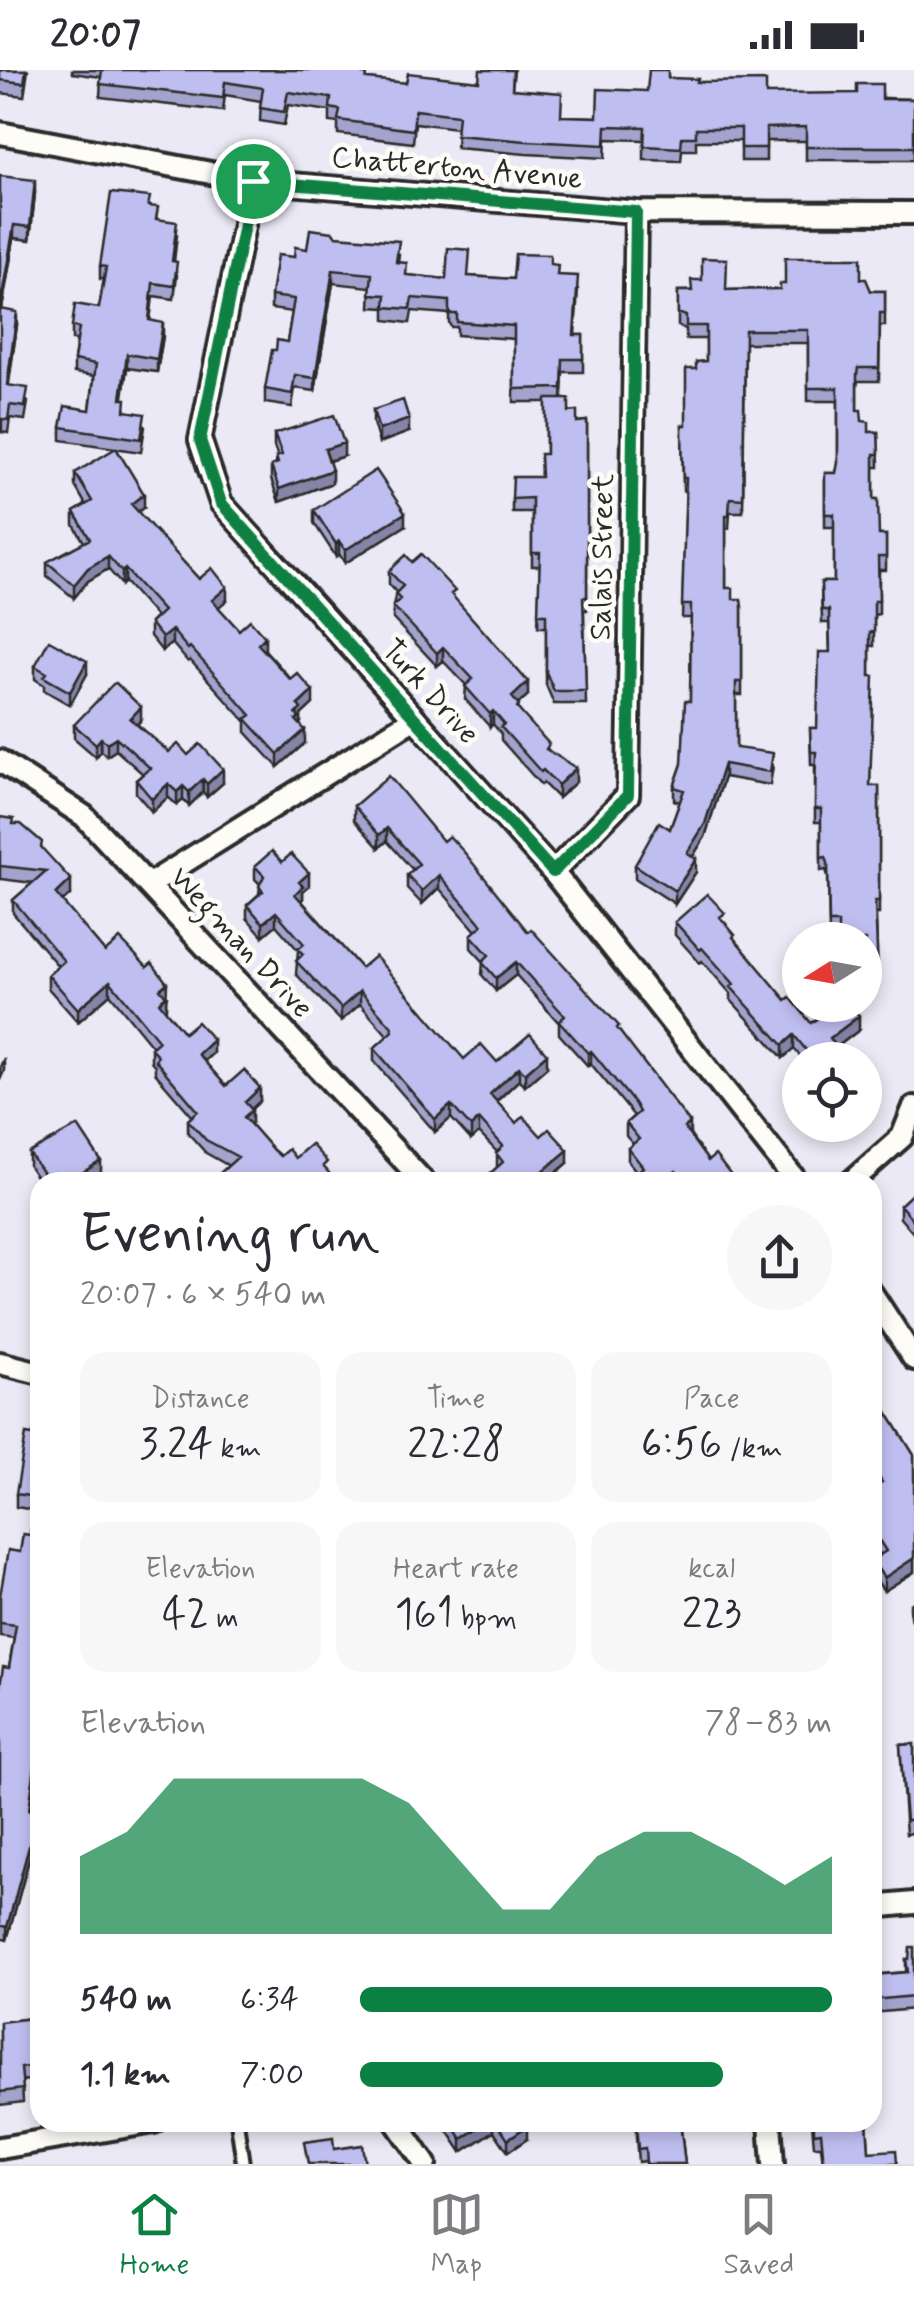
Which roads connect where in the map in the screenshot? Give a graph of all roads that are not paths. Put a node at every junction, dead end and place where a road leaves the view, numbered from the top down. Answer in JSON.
{"nodes":[{"id":1,"x":0,"y":133,"type":"edge"},
{"id":2,"x":253,"y":181,"type":"junction"},
{"id":3,"x":636,"y":212,"type":"junction"},
{"id":4,"x":914,"y":212,"type":"edge"},
{"id":5,"x":415,"y":718,"type":"junction"},
{"id":6,"x":0,"y":761,"type":"edge"},
{"id":7,"x":553,"y":872,"type":"junction"},
{"id":8,"x":148,"y":884,"type":"junction"},
{"id":9,"x":914,"y":1107,"type":"edge"},
{"id":10,"x":415,"y":1172,"type":"edge"},
{"id":11,"x":790,"y":1172,"type":"edge"},
{"id":12,"x":862,"y":1172,"type":"edge"},
{"id":13,"x":882,"y":1309,"type":"edge"},
{"id":14,"x":914,"y":1359,"type":"edge"},
{"id":15,"x":0,"y":1363,"type":"edge"},
{"id":16,"x":30,"y":1370,"type":"edge"},
{"id":17,"x":914,"y":1903,"type":"edge"},
{"id":18,"x":882,"y":1906,"type":"edge"},
{"id":19,"x":95,"y":2132,"type":"edge"},
{"id":20,"x":238,"y":2132,"type":"edge"},
{"id":21,"x":403,"y":2132,"type":"edge"},
{"id":22,"x":771,"y":2132,"type":"edge"},
{"id":23,"x":0,"y":2148,"type":"edge"},
{"id":24,"x":243,"y":2164,"type":"edge"},
{"id":25,"x":425,"y":2164,"type":"edge"},
{"id":26,"x":773,"y":2164,"type":"edge"}],
"edges":[{"from":1,"to":2,"type":"street","name":"Chatterton Avenue"},
{"from":2,"to":3,"type":"street","name":"Chatterton Avenue"},
{"from":2,"to":5,"type":"street","name":"Turk Drive"},
{"from":3,"to":4,"type":"street","name":"Chatterton Avenue"},
{"from":3,"to":7,"type":"street","name":"Salais Street"},
{"from":5,"to":7,"type":"street","name":"Turk Drive"},
{"from":5,"to":8,"type":"street"},
{"from":6,"to":8,"type":"street","name":"Wegman Drive"},
{"from":7,"to":11,"type":"street","name":"Turk Drive"},
{"from":8,"to":10,"type":"street","name":"Wegman Drive"},
{"from":9,"to":12,"type":"street"},
{"from":13,"to":14,"type":"street"},
{"from":15,"to":16,"type":"street"},
{"from":17,"to":18,"type":"street"},
{"from":19,"to":23,"type":"street"},
{"from":20,"to":24,"type":"lane"},
{"from":21,"to":25,"type":"street"},
{"from":22,"to":26,"type":"street"}]}
